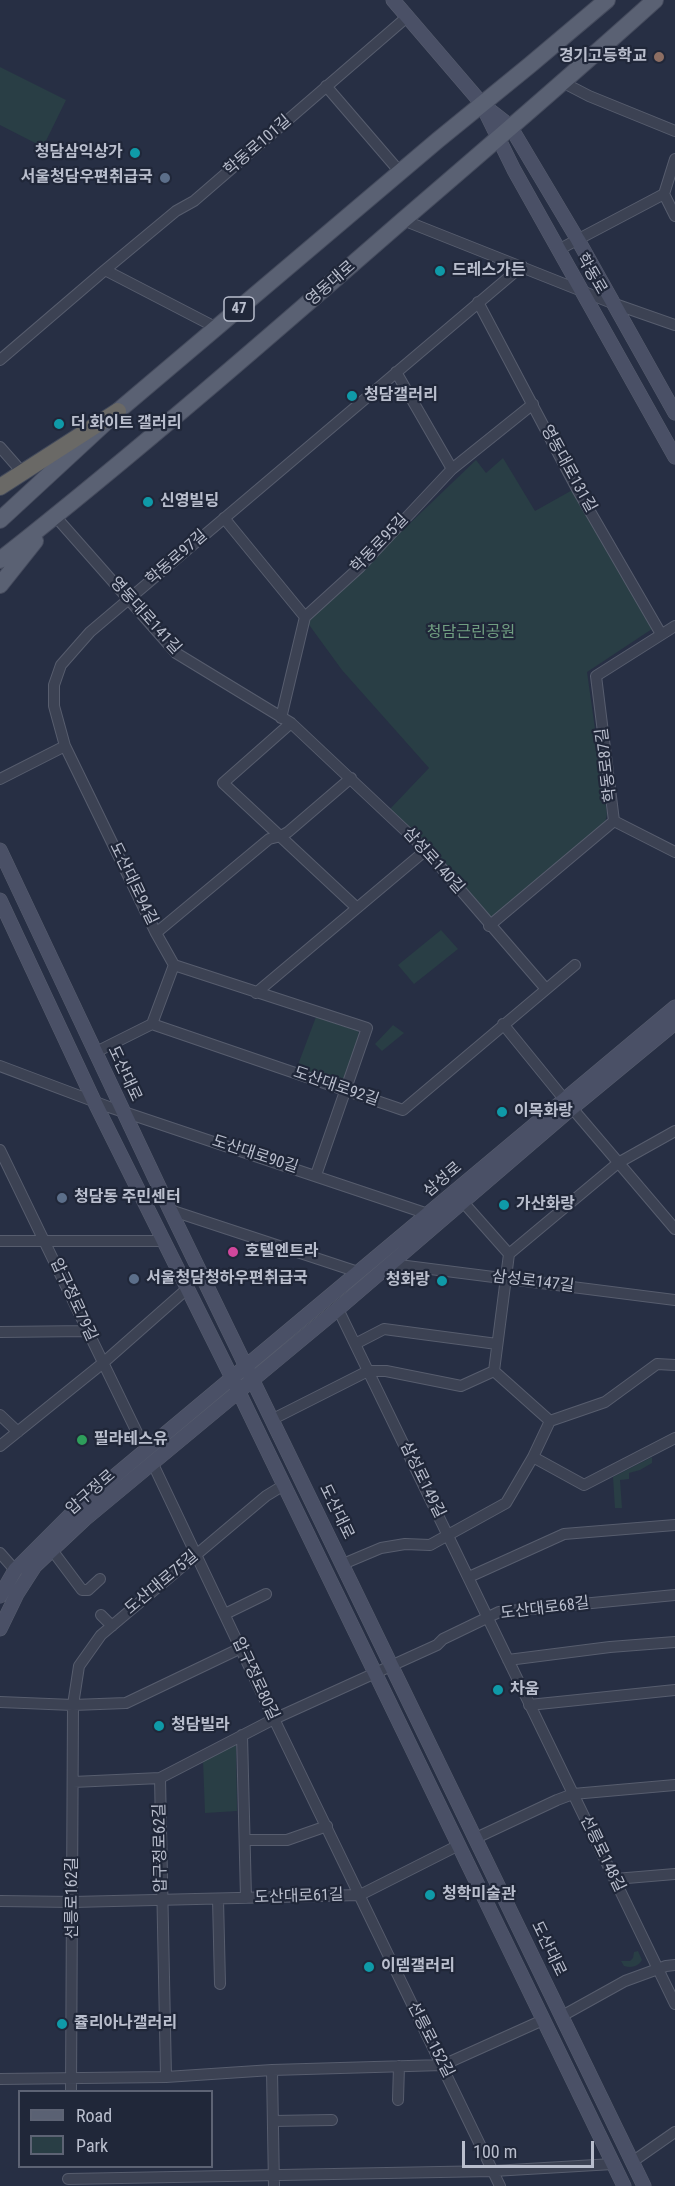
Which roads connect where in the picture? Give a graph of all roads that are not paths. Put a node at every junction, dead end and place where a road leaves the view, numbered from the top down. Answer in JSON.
{"nodes":[{"id":1,"x":393,"y":0,"type":"edge"},
{"id":2,"x":607,"y":0,"type":"edge"},
{"id":3,"x":655,"y":0,"type":"edge"},
{"id":4,"x":407,"y":17,"type":"junction"},
{"id":5,"x":562,"y":82,"type":"junction"},
{"id":6,"x":327,"y":86,"type":"junction"},
{"id":7,"x":483,"y":105,"type":"junction"},
{"id":8,"x":510,"y":126,"type":"junction"},
{"id":9,"x":675,"y":131,"type":"edge"},
{"id":10,"x":498,"y":139,"type":"junction"},
{"id":11,"x":675,"y":159,"type":"edge"},
{"id":12,"x":400,"y":172,"type":"junction"},
{"id":13,"x":664,"y":194,"type":"junction"},
{"id":14,"x":675,"y":216,"type":"edge"},
{"id":15,"x":403,"y":220,"type":"junction"},
{"id":16,"x":578,"y":240,"type":"junction"},
{"id":17,"x":558,"y":250,"type":"junction"},
{"id":18,"x":522,"y":266,"type":"junction"},
{"id":19,"x":105,"y":270,"type":"junction"},
{"id":20,"x":581,"y":289,"type":"junction"},
{"id":21,"x":478,"y":302,"type":"junction"},
{"id":22,"x":612,"y":303,"type":"junction"},
{"id":23,"x":675,"y":325,"type":"edge"},
{"id":24,"x":217,"y":327,"type":"junction"},
{"id":25,"x":0,"y":360,"type":"edge"},
{"id":26,"x":396,"y":372,"type":"junction"},
{"id":27,"x":533,"y":404,"type":"junction"},
{"id":28,"x":118,"y":411,"type":"junction"},
{"id":29,"x":675,"y":412,"type":"edge"},
{"id":30,"x":0,"y":447,"type":"edge"},
{"id":31,"x":675,"y":457,"type":"edge"},
{"id":32,"x":452,"y":469,"type":"junction"},
{"id":33,"x":22,"y":472,"type":"junction"},
{"id":34,"x":0,"y":487,"type":"edge"},
{"id":35,"x":53,"y":518,"type":"junction"},
{"id":36,"x":224,"y":518,"type":"junction"},
{"id":37,"x":0,"y":520,"type":"edge"},
{"id":38,"x":0,"y":560,"type":"edge"},
{"id":39,"x":0,"y":585,"type":"edge"},
{"id":40,"x":129,"y":599,"type":"junction"},
{"id":41,"x":305,"y":618,"type":"junction"},
{"id":42,"x":675,"y":626,"type":"edge"},
{"id":43,"x":661,"y":634,"type":"junction"},
{"id":44,"x":286,"y":720,"type":"junction"},
{"id":45,"x":65,"y":746,"type":"junction"},
{"id":46,"x":351,"y":778,"type":"junction"},
{"id":47,"x":0,"y":779,"type":"edge"},
{"id":48,"x":614,"y":821,"type":"junction"},
{"id":49,"x":281,"y":836,"type":"junction"},
{"id":50,"x":0,"y":850,"type":"edge"},
{"id":51,"x":426,"y":850,"type":"junction"},
{"id":52,"x":675,"y":852,"type":"edge"},
{"id":53,"x":0,"y":900,"type":"edge"},
{"id":54,"x":357,"y":908,"type":"junction"},
{"id":55,"x":489,"y":926,"type":"junction"},
{"id":56,"x":156,"y":933,"type":"junction"},
{"id":57,"x":575,"y":965,"type":"dead end"},
{"id":58,"x":174,"y":966,"type":"junction"},
{"id":59,"x":546,"y":989,"type":"junction"},
{"id":60,"x":256,"y":993,"type":"junction"},
{"id":61,"x":675,"y":1007,"type":"edge"},
{"id":62,"x":675,"y":1023,"type":"edge"},
{"id":63,"x":152,"y":1024,"type":"junction"},
{"id":64,"x":503,"y":1024,"type":"junction"},
{"id":65,"x":96,"y":1052,"type":"junction"},
{"id":66,"x":0,"y":1066,"type":"edge"},
{"id":67,"x":345,"y":1090,"type":"junction"},
{"id":68,"x":94,"y":1101,"type":"junction"},
{"id":69,"x":568,"y":1104,"type":"junction"},
{"id":70,"x":123,"y":1111,"type":"junction"},
{"id":71,"x":675,"y":1131,"type":"edge"},
{"id":72,"x":0,"y":1150,"type":"edge"},
{"id":73,"x":618,"y":1163,"type":"junction"},
{"id":74,"x":316,"y":1175,"type":"junction"},
{"id":75,"x":463,"y":1202,"type":"junction"},
{"id":76,"x":170,"y":1210,"type":"junction"},
{"id":77,"x":428,"y":1214,"type":"junction"},
{"id":78,"x":675,"y":1229,"type":"edge"},
{"id":79,"x":0,"y":1241,"type":"edge"},
{"id":80,"x":45,"y":1241,"type":"junction"},
{"id":81,"x":163,"y":1241,"type":"junction"},
{"id":82,"x":508,"y":1254,"type":"junction"},
{"id":83,"x":391,"y":1264,"type":"junction"},
{"id":84,"x":358,"y":1272,"type":"junction"},
{"id":85,"x":506,"y":1279,"type":"junction"},
{"id":86,"x":188,"y":1288,"type":"junction"},
{"id":87,"x":675,"y":1300,"type":"edge"},
{"id":88,"x":338,"y":1309,"type":"junction"},
{"id":89,"x":88,"y":1331,"type":"junction"},
{"id":90,"x":0,"y":1332,"type":"edge"},
{"id":91,"x":355,"y":1344,"type":"junction"},
{"id":92,"x":497,"y":1344,"type":"junction"},
{"id":93,"x":103,"y":1363,"type":"junction"},
{"id":94,"x":675,"y":1365,"type":"edge"},
{"id":95,"x":368,"y":1371,"type":"junction"},
{"id":96,"x":494,"y":1371,"type":"junction"},
{"id":97,"x":250,"y":1373,"type":"junction"},
{"id":98,"x":235,"y":1384,"type":"junction"},
{"id":99,"x":0,"y":1415,"type":"edge"},
{"id":100,"x":273,"y":1419,"type":"junction"},
{"id":101,"x":550,"y":1421,"type":"junction"},
{"id":102,"x":18,"y":1432,"type":"junction"},
{"id":103,"x":675,"y":1438,"type":"edge"},
{"id":104,"x":0,"y":1446,"type":"edge"},
{"id":105,"x":145,"y":1449,"type":"junction"},
{"id":106,"x":533,"y":1457,"type":"junction"},
{"id":107,"x":152,"y":1462,"type":"junction"},
{"id":108,"x":284,"y":1485,"type":"junction"},
{"id":109,"x":675,"y":1525,"type":"edge"},
{"id":110,"x":448,"y":1534,"type":"junction"},
{"id":111,"x":52,"y":1550,"type":"junction"},
{"id":112,"x":0,"y":1553,"type":"edge"},
{"id":113,"x":196,"y":1554,"type":"junction"},
{"id":114,"x":343,"y":1564,"type":"junction"},
{"id":115,"x":15,"y":1570,"type":"junction"},
{"id":116,"x":469,"y":1577,"type":"junction"},
{"id":117,"x":99,"y":1579,"type":"dead end"},
{"id":118,"x":266,"y":1594,"type":"dead end"},
{"id":119,"x":675,"y":1595,"type":"edge"},
{"id":120,"x":0,"y":1596,"type":"edge"},
{"id":121,"x":225,"y":1614,"type":"junction"},
{"id":122,"x":101,"y":1615,"type":"dead end"},
{"id":123,"x":487,"y":1618,"type":"junction"},
{"id":124,"x":112,"y":1626,"type":"junction"},
{"id":125,"x":0,"y":1629,"type":"edge"},
{"id":126,"x":675,"y":1642,"type":"edge"},
{"id":127,"x":241,"y":1648,"type":"junction"},
{"id":128,"x":508,"y":1660,"type":"junction"},
{"id":129,"x":392,"y":1665,"type":"junction"},
{"id":130,"x":375,"y":1672,"type":"junction"},
{"id":131,"x":675,"y":1690,"type":"edge"},
{"id":132,"x":0,"y":1702,"type":"edge"},
{"id":133,"x":73,"y":1705,"type":"junction"},
{"id":134,"x":529,"y":1705,"type":"junction"},
{"id":135,"x":274,"y":1719,"type":"junction"},
{"id":136,"x":242,"y":1735,"type":"junction"},
{"id":137,"x":160,"y":1778,"type":"junction"},
{"id":138,"x":73,"y":1782,"type":"junction"},
{"id":139,"x":675,"y":1785,"type":"edge"},
{"id":140,"x":573,"y":1794,"type":"junction"},
{"id":141,"x":327,"y":1826,"type":"junction"},
{"id":142,"x":476,"y":1838,"type":"junction"},
{"id":143,"x":245,"y":1840,"type":"junction"},
{"id":144,"x":459,"y":1845,"type":"junction"},
{"id":145,"x":675,"y":1874,"type":"edge"},
{"id":146,"x":615,"y":1879,"type":"junction"},
{"id":147,"x":360,"y":1895,"type":"junction"},
{"id":148,"x":164,"y":1899,"type":"junction"},
{"id":149,"x":218,"y":1899,"type":"junction"},
{"id":150,"x":246,"y":1899,"type":"junction"},
{"id":151,"x":0,"y":1901,"type":"edge"},
{"id":152,"x":73,"y":1902,"type":"junction"},
{"id":153,"x":675,"y":1965,"type":"edge"},
{"id":154,"x":658,"y":1969,"type":"junction"},
{"id":155,"x":220,"y":1984,"type":"dead end"},
{"id":156,"x":675,"y":2004,"type":"edge"},
{"id":157,"x":562,"y":2016,"type":"junction"},
{"id":158,"x":543,"y":2020,"type":"junction"},
{"id":159,"x":443,"y":2065,"type":"junction"},
{"id":160,"x":399,"y":2066,"type":"junction"},
{"id":161,"x":272,"y":2070,"type":"junction"},
{"id":162,"x":166,"y":2077,"type":"junction"},
{"id":163,"x":71,"y":2078,"type":"junction"},
{"id":164,"x":0,"y":2079,"type":"edge"},
{"id":165,"x":71,"y":2090,"type":"edge"},
{"id":166,"x":398,"y":2100,"type":"dead end"},
{"id":167,"x":332,"y":2120,"type":"dead end"},
{"id":168,"x":273,"y":2121,"type":"junction"},
{"id":169,"x":675,"y":2133,"type":"edge"},
{"id":170,"x":632,"y":2162,"type":"junction"},
{"id":171,"x":613,"y":2164,"type":"junction"},
{"id":172,"x":69,"y":2168,"type":"edge"},
{"id":173,"x":493,"y":2171,"type":"junction"},
{"id":174,"x":274,"y":2181,"type":"edge"},
{"id":175,"x":68,"y":2183,"type":"edge"},
{"id":176,"x":500,"y":2186,"type":"edge"},
{"id":177,"x":624,"y":2186,"type":"edge"},
{"id":178,"x":644,"y":2186,"type":"edge"}],
"edges":[{"from":1,"to":4,"type":"main road","name":"학동로"},
{"from":2,"to":7,"type":"main road","number":"47"},
{"from":3,"to":5,"type":"main road","name":"영동대로","number":"47"},
{"from":4,"to":6,"type":"street","name":"학동로101길"},
{"from":4,"to":7,"type":"main road","name":"학동로"},
{"from":5,"to":8,"type":"main road","name":"영동대로","number":"47"},
{"from":5,"to":9,"type":"street"},
{"from":6,"to":12,"type":"street"},
{"from":6,"to":19,"type":"street","name":"학동로101길"},
{"from":7,"to":8,"type":"main road","name":"학동로"},
{"from":7,"to":10,"type":"main road","name":"학동로"},
{"from":7,"to":12,"type":"main road","number":"47"},
{"from":8,"to":10,"type":"main road","name":"영동대로","number":"47"},
{"from":8,"to":16,"type":"main road","name":"학동로"},
{"from":10,"to":15,"type":"main road","name":"영동대로","number":"47"},
{"from":10,"to":17,"type":"main road","name":"학동로"},
{"from":11,"to":13,"type":"street"},
{"from":12,"to":24,"type":"main road","number":"47"},
{"from":13,"to":14,"type":"street"},
{"from":13,"to":16,"type":"street"},
{"from":15,"to":18,"type":"street"},
{"from":15,"to":35,"type":"main road","name":"영동대로","number":"47"},
{"from":16,"to":17,"type":"street"},
{"from":16,"to":22,"type":"main road","name":"학동로"},
{"from":17,"to":20,"type":"main road","name":"학동로"},
{"from":18,"to":20,"type":"street"},
{"from":18,"to":21,"type":"street","name":"학동로97길"},
{"from":19,"to":24,"type":"street"},
{"from":19,"to":25,"type":"street","name":"학동로101길"},
{"from":20,"to":22,"type":"street"},
{"from":20,"to":31,"type":"main road","name":"학동로"},
{"from":21,"to":26,"type":"street","name":"학동로97길"},
{"from":21,"to":27,"type":"street","name":"영동대로131길"},
{"from":22,"to":23,"type":"street"},
{"from":22,"to":29,"type":"main road","name":"학동로"},
{"from":24,"to":28,"type":"main road","number":"47"},
{"from":26,"to":32,"type":"street"},
{"from":26,"to":36,"type":"street","name":"학동로97길"},
{"from":27,"to":32,"type":"street","name":"학동로95길"},
{"from":27,"to":43,"type":"street","name":"영동대로131길"},
{"from":28,"to":33,"type":"highway"},
{"from":28,"to":37,"type":"main road","number":"47"},
{"from":30,"to":33,"type":"street"},
{"from":32,"to":41,"type":"street","name":"학동로95길"},
{"from":33,"to":34,"type":"highway"},
{"from":35,"to":38,"type":"main road","name":"영동대로","number":"47"},
{"from":35,"to":39,"type":"main road"},
{"from":35,"to":40,"type":"street","name":"영동대로141길"},
{"from":36,"to":40,"type":"street","name":"학동로97길"},
{"from":36,"to":41,"type":"street","name":"학동로97길"},
{"from":40,"to":44,"type":"street","name":"영동대로141길"},
{"from":40,"to":45,"type":"street","name":"학동로97길"},
{"from":41,"to":44,"type":"street"},
{"from":42,"to":43,"type":"street","name":"학동로87길"},
{"from":43,"to":48,"type":"street","name":"학동로87길"},
{"from":44,"to":46,"type":"street","name":"삼성로140길"},
{"from":44,"to":49,"type":"street"},
{"from":45,"to":47,"type":"street"},
{"from":45,"to":56,"type":"street","name":"도산대로94길"},
{"from":46,"to":49,"type":"street"},
{"from":46,"to":51,"type":"street","name":"삼성로140길"},
{"from":48,"to":52,"type":"street"},
{"from":48,"to":55,"type":"street","name":"학동로87길"},
{"from":49,"to":54,"type":"street"},
{"from":49,"to":56,"type":"street"},
{"from":50,"to":65,"type":"main road","name":"도산대로"},
{"from":51,"to":54,"type":"street"},
{"from":51,"to":55,"type":"street","name":"삼성로140길"},
{"from":53,"to":68,"type":"main road"},
{"from":54,"to":60,"type":"street"},
{"from":55,"to":59,"type":"street","name":"삼성로140길"},
{"from":56,"to":58,"type":"street","name":"도산대로94길"},
{"from":57,"to":59,"type":"street"},
{"from":58,"to":60,"type":"street"},
{"from":58,"to":63,"type":"street"},
{"from":59,"to":64,"type":"street","name":"도산대로92길"},
{"from":60,"to":67,"type":"street","name":"도산대로90길"},
{"from":61,"to":69,"type":"main road","name":"삼성로"},
{"from":62,"to":69,"type":"main road","name":"삼성로"},
{"from":63,"to":65,"type":"street"},
{"from":63,"to":67,"type":"street","name":"도산대로92길"},
{"from":64,"to":67,"type":"street","name":"도산대로92길"},
{"from":64,"to":69,"type":"street"},
{"from":65,"to":70,"type":"main road","name":"도산대로"},
{"from":66,"to":68,"type":"street","name":"도산대로90길"},
{"from":67,"to":74,"type":"street","name":"도산대로90길"},
{"from":68,"to":70,"type":"street","name":"도산대로90길"},
{"from":68,"to":81,"type":"main road"},
{"from":69,"to":73,"type":"street"},
{"from":69,"to":75,"type":"main road","name":"삼성로"},
{"from":69,"to":77,"type":"main road","name":"삼성로"},
{"from":70,"to":74,"type":"street","name":"도산대로90길"},
{"from":70,"to":76,"type":"main road","name":"도산대로"},
{"from":71,"to":73,"type":"street"},
{"from":72,"to":80,"type":"street","name":"압구정로79길"},
{"from":73,"to":78,"type":"street"},
{"from":73,"to":82,"type":"street"},
{"from":74,"to":77,"type":"street"},
{"from":75,"to":82,"type":"street"},
{"from":75,"to":83,"type":"main road","name":"삼성로"},
{"from":76,"to":84,"type":"street"},
{"from":76,"to":97,"type":"main road","name":"도산대로"},
{"from":77,"to":84,"type":"main road","name":"삼성로"},
{"from":79,"to":80,"type":"street"},
{"from":80,"to":81,"type":"street"},
{"from":80,"to":89,"type":"street","name":"압구정로79길"},
{"from":81,"to":86,"type":"main road"},
{"from":82,"to":85,"type":"street"},
{"from":83,"to":85,"type":"street","name":"삼성로147길"},
{"from":83,"to":88,"type":"main road","name":"삼성로"},
{"from":84,"to":97,"type":"main road","name":"삼성로"},
{"from":85,"to":87,"type":"street","name":"삼성로147길"},
{"from":85,"to":92,"type":"street"},
{"from":86,"to":93,"type":"street"},
{"from":86,"to":98,"type":"main road"},
{"from":88,"to":91,"type":"street","name":"삼성로149길"},
{"from":88,"to":97,"type":"main road","name":"삼성로"},
{"from":89,"to":90,"type":"street"},
{"from":89,"to":93,"type":"street","name":"압구정로79길"},
{"from":91,"to":92,"type":"street"},
{"from":91,"to":95,"type":"street","name":"삼성로149길"},
{"from":92,"to":96,"type":"street"},
{"from":93,"to":102,"type":"street"},
{"from":93,"to":105,"type":"street","name":"압구정로79길"},
{"from":94,"to":101,"type":"street"},
{"from":95,"to":96,"type":"street"},
{"from":95,"to":100,"type":"street"},
{"from":95,"to":110,"type":"street","name":"삼성로149길"},
{"from":96,"to":101,"type":"street"},
{"from":97,"to":98,"type":"main road","name":"삼성로"},
{"from":97,"to":100,"type":"main road","name":"도산대로"},
{"from":98,"to":105,"type":"main road","name":"압구정로"},
{"from":98,"to":107,"type":"main road","name":"압구정로"},
{"from":98,"to":108,"type":"main road"},
{"from":99,"to":102,"type":"street"},
{"from":100,"to":114,"type":"main road","name":"도산대로"},
{"from":101,"to":106,"type":"street"},
{"from":102,"to":104,"type":"street"},
{"from":103,"to":106,"type":"street"},
{"from":105,"to":115,"type":"main road","name":"압구정로"},
{"from":106,"to":110,"type":"street"},
{"from":107,"to":111,"type":"main road","name":"압구정로"},
{"from":107,"to":113,"type":"street","name":"압구정로80길"},
{"from":108,"to":113,"type":"street","name":"도산대로75길"},
{"from":108,"to":130,"type":"main road"},
{"from":109,"to":116,"type":"street"},
{"from":110,"to":114,"type":"street"},
{"from":110,"to":116,"type":"street","name":"삼성로149길"},
{"from":111,"to":117,"type":"street"},
{"from":111,"to":125,"type":"main road","name":"압구정로"},
{"from":112,"to":115,"type":"street"},
{"from":113,"to":121,"type":"street","name":"압구정로80길"},
{"from":113,"to":124,"type":"street","name":"도산대로75길"},
{"from":114,"to":129,"type":"main road","name":"도산대로"},
{"from":115,"to":120,"type":"main road","name":"압구정로"},
{"from":116,"to":123,"type":"street","name":"삼성로149길"},
{"from":118,"to":121,"type":"street"},
{"from":119,"to":123,"type":"street","name":"도산대로68길"},
{"from":121,"to":127,"type":"street","name":"압구정로80길"},
{"from":122,"to":124,"type":"street"},
{"from":123,"to":128,"type":"street","name":"선릉로148길"},
{"from":123,"to":129,"type":"street","name":"도산대로68길"},
{"from":124,"to":133,"type":"street","name":"도산대로75길"},
{"from":126,"to":128,"type":"street"},
{"from":127,"to":133,"type":"street"},
{"from":127,"to":135,"type":"street","name":"압구정로80길"},
{"from":128,"to":134,"type":"street","name":"선릉로148길"},
{"from":129,"to":130,"type":"street","name":"도산대로68길"},
{"from":129,"to":142,"type":"main road","name":"도산대로"},
{"from":130,"to":135,"type":"street","name":"도산대로68길"},
{"from":130,"to":144,"type":"main road"},
{"from":131,"to":134,"type":"street"},
{"from":132,"to":133,"type":"street"},
{"from":133,"to":138,"type":"street","name":"선릉로162길"},
{"from":134,"to":140,"type":"street","name":"선릉로148길"},
{"from":135,"to":136,"type":"street","name":"도산대로68길"},
{"from":135,"to":141,"type":"street","name":"압구정로80길"},
{"from":136,"to":137,"type":"street","name":"도산대로68길"},
{"from":136,"to":143,"type":"street"},
{"from":137,"to":138,"type":"street"},
{"from":137,"to":148,"type":"street","name":"압구정로62길"},
{"from":138,"to":152,"type":"street","name":"선릉로162길"},
{"from":139,"to":140,"type":"street"},
{"from":140,"to":142,"type":"street"},
{"from":140,"to":146,"type":"street","name":"선릉로148길"},
{"from":141,"to":143,"type":"street"},
{"from":141,"to":147,"type":"street","name":"압구정로80길"},
{"from":142,"to":157,"type":"main road","name":"도산대로"},
{"from":143,"to":150,"type":"street"},
{"from":144,"to":147,"type":"street","name":"도산대로61길"},
{"from":144,"to":158,"type":"main road"},
{"from":145,"to":146,"type":"street"},
{"from":146,"to":154,"type":"street","name":"선릉로148길"},
{"from":147,"to":150,"type":"street","name":"도산대로61길"},
{"from":147,"to":159,"type":"street","name":"선릉로152길"},
{"from":148,"to":149,"type":"street","name":"도산대로61길"},
{"from":148,"to":152,"type":"street","name":"압구정로62길"},
{"from":148,"to":162,"type":"street"},
{"from":149,"to":150,"type":"street","name":"도산대로61길"},
{"from":149,"to":155,"type":"street"},
{"from":151,"to":152,"type":"street","name":"압구정로62길"},
{"from":152,"to":163,"type":"street","name":"선릉로162길"},
{"from":153,"to":154,"type":"street"},
{"from":154,"to":156,"type":"street","name":"선릉로148길"},
{"from":154,"to":157,"type":"street"},
{"from":157,"to":170,"type":"main road","name":"도산대로"},
{"from":158,"to":159,"type":"street"},
{"from":158,"to":171,"type":"main road"},
{"from":159,"to":160,"type":"street"},
{"from":159,"to":173,"type":"street","name":"선릉로152길"},
{"from":160,"to":161,"type":"street"},
{"from":160,"to":166,"type":"street"},
{"from":161,"to":162,"type":"street"},
{"from":161,"to":168,"type":"street"},
{"from":162,"to":163,"type":"street"},
{"from":163,"to":164,"type":"street"},
{"from":163,"to":165,"type":"street","name":"선릉로162길"},
{"from":167,"to":168,"type":"street"},
{"from":168,"to":174,"type":"street"},
{"from":169,"to":170,"type":"street"},
{"from":170,"to":178,"type":"main road","name":"도산대로"},
{"from":171,"to":173,"type":"street"},
{"from":171,"to":177,"type":"main road"},
{"from":172,"to":175,"type":"street"},
{"from":173,"to":174,"type":"street"},
{"from":173,"to":176,"type":"street","name":"선릉로152길"},
{"from":174,"to":175,"type":"street"}]}
